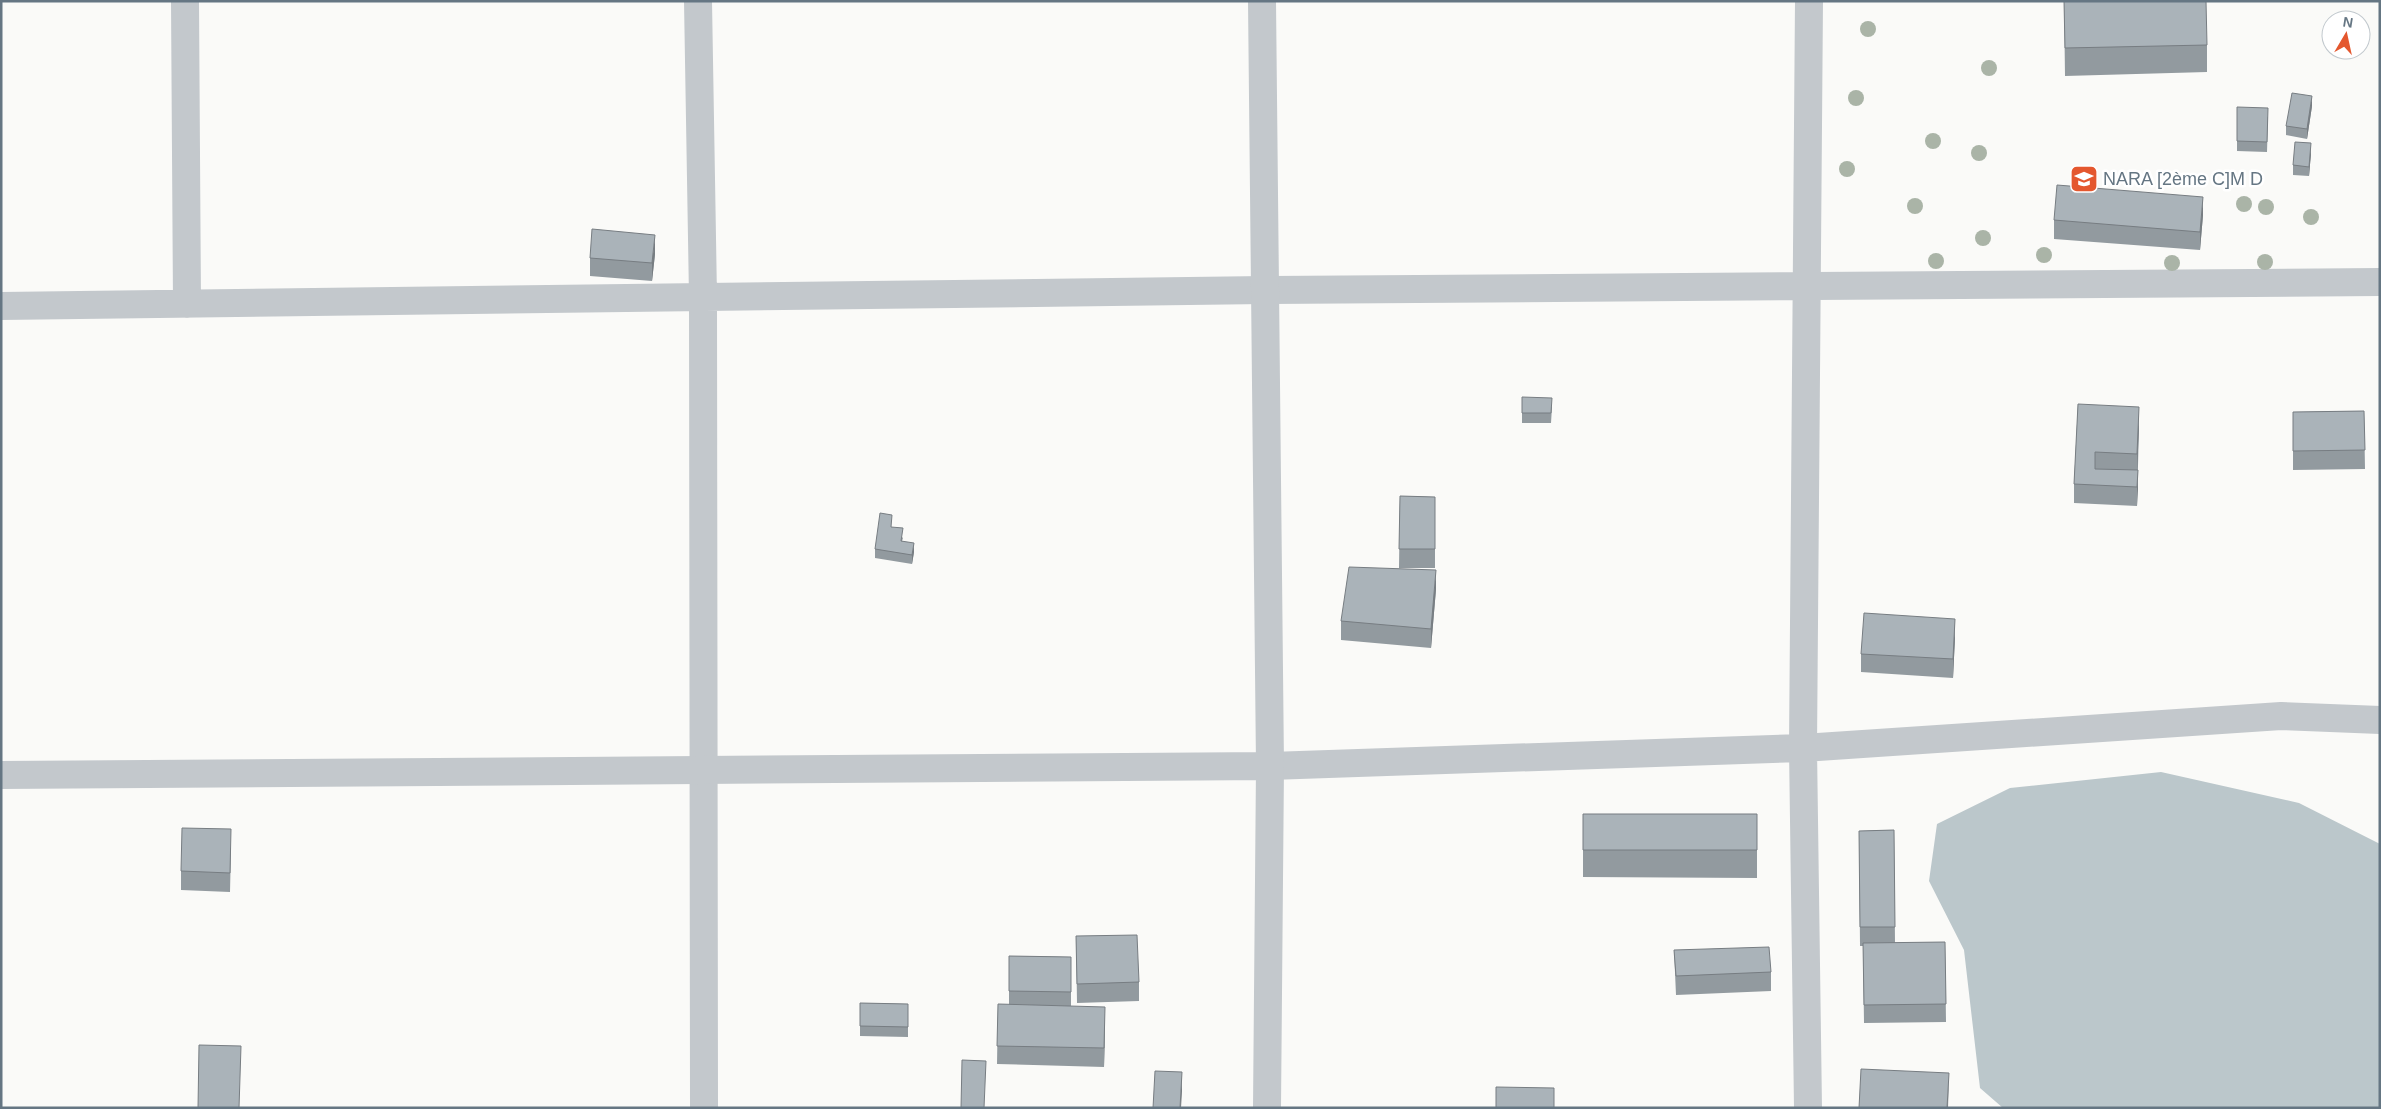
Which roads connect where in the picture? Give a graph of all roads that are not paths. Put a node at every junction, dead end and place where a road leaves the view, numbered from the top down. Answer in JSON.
{"nodes":[{"id":1,"x":185,"y":1,"type":"edge"},
{"id":2,"x":698,"y":1,"type":"edge"},
{"id":3,"x":1262,"y":1,"type":"edge"},
{"id":4,"x":1809,"y":1,"type":"edge"},
{"id":5,"x":2380,"y":282,"type":"edge"},
{"id":6,"x":1807,"y":287,"type":"junction"},
{"id":7,"x":1265,"y":290,"type":"junction"},
{"id":8,"x":703,"y":297,"type":"junction"},
{"id":9,"x":187,"y":304,"type":"junction"},
{"id":10,"x":1,"y":306,"type":"edge"},
{"id":11,"x":2380,"y":720,"type":"edge"},
{"id":12,"x":1803,"y":748,"type":"junction"},
{"id":13,"x":1270,"y":766,"type":"junction"},
{"id":14,"x":702,"y":769,"type":"junction"},
{"id":15,"x":1,"y":775,"type":"edge"},
{"id":16,"x":704,"y":1108,"type":"edge"},
{"id":17,"x":1267,"y":1108,"type":"edge"},
{"id":18,"x":1808,"y":1108,"type":"edge"}],
"edges":[{"from":1,"to":9,"type":"street"},
{"from":2,"to":8,"type":"street"},
{"from":3,"to":7,"type":"street"},
{"from":4,"to":6,"type":"street"},
{"from":5,"to":6,"type":"street"},
{"from":6,"to":7,"type":"street"},
{"from":6,"to":12,"type":"street"},
{"from":7,"to":8,"type":"street"},
{"from":7,"to":13,"type":"street"},
{"from":8,"to":9,"type":"street"},
{"from":8,"to":14,"type":"street"},
{"from":9,"to":10,"type":"street"},
{"from":11,"to":12,"type":"street"},
{"from":12,"to":13,"type":"street"},
{"from":12,"to":18,"type":"street"},
{"from":13,"to":14,"type":"street"},
{"from":13,"to":17,"type":"street"},
{"from":14,"to":15,"type":"street"},
{"from":14,"to":16,"type":"street"}]}
